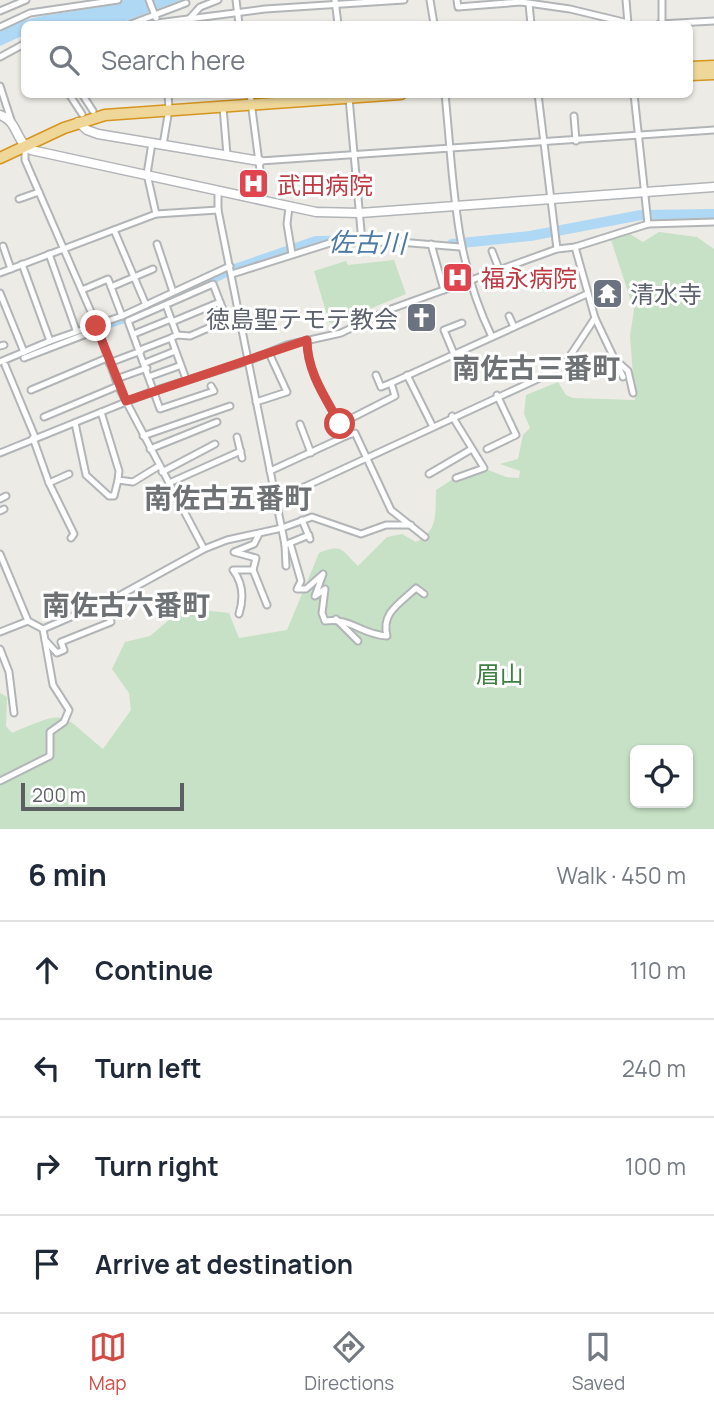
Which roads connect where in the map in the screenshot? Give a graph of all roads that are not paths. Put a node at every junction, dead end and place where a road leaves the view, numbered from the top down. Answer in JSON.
{"nodes":[{"id":1,"x":26,"y":0,"type":"edge"},
{"id":2,"x":118,"y":0,"type":"edge"},
{"id":3,"x":149,"y":0,"type":"edge"},
{"id":4,"x":218,"y":0,"type":"edge"},
{"id":5,"x":236,"y":0,"type":"edge"},
{"id":6,"x":268,"y":0,"type":"edge"},
{"id":7,"x":404,"y":0,"type":"edge"},
{"id":8,"x":430,"y":0,"type":"edge"},
{"id":9,"x":570,"y":0,"type":"edge"},
{"id":10,"x":626,"y":0,"type":"edge"},
{"id":11,"x":662,"y":0,"type":"edge"},
{"id":12,"x":460,"y":1,"type":"edge"},
{"id":13,"x":521,"y":1,"type":"edge"},
{"id":14,"x":81,"y":2,"type":"edge"},
{"id":15,"x":188,"y":2,"type":"edge"},
{"id":16,"x":335,"y":2,"type":"edge"},
{"id":17,"x":529,"y":4,"type":"junction"},
{"id":18,"x":267,"y":9,"type":"junction"},
{"id":19,"x":569,"y":9,"type":"junction"},
{"id":20,"x":0,"y":11,"type":"edge"},
{"id":21,"x":193,"y":12,"type":"junction"},
{"id":22,"x":237,"y":12,"type":"junction"},
{"id":23,"x":190,"y":18,"type":"junction"},
{"id":24,"x":156,"y":19,"type":"edge"},
{"id":25,"x":238,"y":21,"type":"edge"},
{"id":26,"x":338,"y":21,"type":"edge"},
{"id":27,"x":434,"y":21,"type":"edge"},
{"id":28,"x":531,"y":21,"type":"edge"},
{"id":29,"x":616,"y":21,"type":"edge"},
{"id":30,"x":628,"y":21,"type":"edge"},
{"id":31,"x":660,"y":21,"type":"edge"},
{"id":32,"x":714,"y":22,"type":"edge"},
{"id":33,"x":693,"y":23,"type":"edge"},
{"id":34,"x":0,"y":27,"type":"edge"},
{"id":35,"x":21,"y":46,"type":"edge"},
{"id":36,"x":0,"y":57,"type":"edge"},
{"id":37,"x":714,"y":66,"type":"edge"},
{"id":38,"x":693,"y":67,"type":"edge"},
{"id":39,"x":714,"y":74,"type":"edge"},
{"id":40,"x":693,"y":75,"type":"edge"},
{"id":41,"x":0,"y":86,"type":"edge"},
{"id":42,"x":71,"y":98,"type":"edge"},
{"id":43,"x":85,"y":98,"type":"edge"},
{"id":44,"x":349,"y":98,"type":"joint"},
{"id":45,"x":444,"y":98,"type":"edge"},
{"id":46,"x":538,"y":98,"type":"edge"},
{"id":47,"x":634,"y":98,"type":"edge"},
{"id":48,"x":251,"y":99,"type":"edge"},
{"id":49,"x":169,"y":103,"type":"edge"},
{"id":50,"x":223,"y":107,"type":"junction"},
{"id":51,"x":93,"y":111,"type":"junction"},
{"id":52,"x":0,"y":115,"type":"edge"},
{"id":53,"x":574,"y":116,"type":"dead end"},
{"id":54,"x":80,"y":118,"type":"junction"},
{"id":55,"x":11,"y":120,"type":"junction"},
{"id":56,"x":714,"y":130,"type":"edge"},
{"id":57,"x":638,"y":136,"type":"junction"},
{"id":58,"x":576,"y":141,"type":"junction"},
{"id":59,"x":544,"y":143,"type":"junction"},
{"id":60,"x":23,"y":144,"type":"junction"},
{"id":61,"x":152,"y":144,"type":"junction"},
{"id":62,"x":163,"y":145,"type":"junction"},
{"id":63,"x":450,"y":150,"type":"junction"},
{"id":64,"x":0,"y":151,"type":"edge"},
{"id":65,"x":227,"y":155,"type":"junction"},
{"id":66,"x":355,"y":157,"type":"junction"},
{"id":67,"x":0,"y":159,"type":"edge"},
{"id":68,"x":260,"y":162,"type":"junction"},
{"id":69,"x":148,"y":174,"type":"junction"},
{"id":70,"x":714,"y":187,"type":"edge"},
{"id":71,"x":39,"y":191,"type":"junction"},
{"id":72,"x":218,"y":191,"type":"junction"},
{"id":73,"x":643,"y":192,"type":"junction"},
{"id":74,"x":550,"y":198,"type":"junction"},
{"id":75,"x":19,"y":199,"type":"dead end"},
{"id":76,"x":264,"y":200,"type":"junction"},
{"id":77,"x":456,"y":205,"type":"junction"},
{"id":78,"x":289,"y":207,"type":"junction"},
{"id":79,"x":218,"y":210,"type":"junction"},
{"id":80,"x":360,"y":213,"type":"junction"},
{"id":81,"x":156,"y":214,"type":"junction"},
{"id":82,"x":647,"y":221,"type":"junction"},
{"id":83,"x":714,"y":222,"type":"edge"},
{"id":84,"x":114,"y":230,"type":"junction"},
{"id":85,"x":362,"y":240,"type":"junction"},
{"id":86,"x":157,"y":244,"type":"dead end"},
{"id":87,"x":431,"y":244,"type":"junction"},
{"id":88,"x":460,"y":245,"type":"junction"},
{"id":89,"x":575,"y":247,"type":"junction"},
{"id":90,"x":64,"y":249,"type":"junction"},
{"id":91,"x":557,"y":249,"type":"junction"},
{"id":92,"x":3,"y":251,"type":"edge"},
{"id":93,"x":291,"y":251,"type":"junction"},
{"id":94,"x":492,"y":251,"type":"dead end"},
{"id":95,"x":49,"y":254,"type":"junction"},
{"id":96,"x":22,"y":264,"type":"junction"},
{"id":97,"x":11,"y":269,"type":"junction"},
{"id":98,"x":153,"y":269,"type":"dead end"},
{"id":99,"x":499,"y":269,"type":"junction"},
{"id":100,"x":231,"y":270,"type":"junction"},
{"id":101,"x":0,"y":273,"type":"edge"},
{"id":102,"x":134,"y":275,"type":"junction"},
{"id":103,"x":211,"y":280,"type":"junction"},
{"id":104,"x":469,"y":281,"type":"junction"},
{"id":105,"x":111,"y":287,"type":"junction"},
{"id":106,"x":82,"y":290,"type":"junction"},
{"id":107,"x":444,"y":290,"type":"junction"},
{"id":108,"x":173,"y":292,"type":"junction"},
{"id":109,"x":0,"y":293,"type":"edge"},
{"id":110,"x":587,"y":294,"type":"junction"},
{"id":111,"x":220,"y":302,"type":"junction"},
{"id":112,"x":146,"y":305,"type":"junction"},
{"id":113,"x":166,"y":305,"type":"junction"},
{"id":114,"x":122,"y":316,"type":"junction"},
{"id":115,"x":509,"y":316,"type":"dead end"},
{"id":116,"x":595,"y":318,"type":"junction"},
{"id":117,"x":172,"y":321,"type":"junction"},
{"id":118,"x":459,"y":322,"type":"dead end"},
{"id":119,"x":96,"y":327,"type":"junction"},
{"id":120,"x":514,"y":327,"type":"junction"},
{"id":121,"x":76,"y":330,"type":"junction"},
{"id":122,"x":134,"y":334,"type":"junction"},
{"id":123,"x":174,"y":337,"type":"junction"},
{"id":124,"x":492,"y":337,"type":"junction"},
{"id":125,"x":307,"y":340,"type":"junction"},
{"id":126,"x":50,"y":341,"type":"junction"},
{"id":127,"x":141,"y":350,"type":"junction"},
{"id":128,"x":175,"y":351,"type":"junction"},
{"id":129,"x":270,"y":353,"type":"junction"},
{"id":130,"x":454,"y":354,"type":"junction"},
{"id":131,"x":24,"y":355,"type":"junction"},
{"id":132,"x":616,"y":360,"type":"junction"},
{"id":133,"x":108,"y":361,"type":"junction"},
{"id":134,"x":248,"y":361,"type":"junction"},
{"id":135,"x":2,"y":364,"type":"edge"},
{"id":136,"x":146,"y":365,"type":"junction"},
{"id":137,"x":179,"y":366,"type":"junction"},
{"id":138,"x":407,"y":375,"type":"junction"},
{"id":139,"x":150,"y":376,"type":"junction"},
{"id":140,"x":376,"y":376,"type":"dead end"},
{"id":141,"x":623,"y":377,"type":"dead end"},
{"id":142,"x":186,"y":379,"type":"junction"},
{"id":143,"x":117,"y":383,"type":"junction"},
{"id":144,"x":391,"y":383,"type":"junction"},
{"id":145,"x":211,"y":386,"type":"dead end"},
{"id":146,"x":31,"y":390,"type":"dead end"},
{"id":147,"x":153,"y":391,"type":"junction"},
{"id":148,"x":633,"y":393,"type":"dead end"},
{"id":149,"x":496,"y":396,"type":"junction"},
{"id":150,"x":126,"y":401,"type":"junction"},
{"id":151,"x":256,"y":402,"type":"junction"},
{"id":152,"x":230,"y":406,"type":"dead end"},
{"id":153,"x":101,"y":412,"type":"junction"},
{"id":154,"x":452,"y":416,"type":"junction"},
{"id":155,"x":44,"y":417,"type":"dead end"},
{"id":156,"x":217,"y":422,"type":"dead end"},
{"id":157,"x":75,"y":423,"type":"junction"},
{"id":158,"x":300,"y":424,"type":"dead end"},
{"id":159,"x":340,"y":424,"type":"junction"},
{"id":160,"x":432,"y":425,"type":"junction"},
{"id":161,"x":143,"y":436,"type":"junction"},
{"id":162,"x":346,"y":436,"type":"junction"},
{"id":163,"x":34,"y":438,"type":"junction"},
{"id":164,"x":237,"y":438,"type":"dead end"},
{"id":165,"x":211,"y":445,"type":"dead end"},
{"id":166,"x":150,"y":449,"type":"junction"},
{"id":167,"x":487,"y":449,"type":"dead end"},
{"id":168,"x":471,"y":450,"type":"junction"},
{"id":169,"x":0,"y":453,"type":"edge"},
{"id":170,"x":311,"y":453,"type":"junction"},
{"id":171,"x":367,"y":459,"type":"junction"},
{"id":172,"x":160,"y":469,"type":"junction"},
{"id":173,"x":270,"y":471,"type":"junction"},
{"id":174,"x":69,"y":474,"type":"dead end"},
{"id":175,"x":429,"y":474,"type":"dead end"},
{"id":176,"x":456,"y":478,"type":"dead end"},
{"id":177,"x":118,"y":480,"type":"junction"},
{"id":178,"x":49,"y":483,"type":"junction"},
{"id":179,"x":169,"y":483,"type":"junction"},
{"id":180,"x":276,"y":500,"type":"junction"},
{"id":181,"x":302,"y":520,"type":"junction"},
{"id":182,"x":411,"y":525,"type":"junction"},
{"id":183,"x":282,"y":528,"type":"junction"},
{"id":184,"x":259,"y":533,"type":"junction"},
{"id":185,"x":425,"y":537,"type":"dead end"},
{"id":186,"x":71,"y":538,"type":"dead end"},
{"id":187,"x":288,"y":545,"type":"junction"},
{"id":188,"x":204,"y":549,"type":"junction"},
{"id":189,"x":0,"y":554,"type":"edge"},
{"id":190,"x":286,"y":566,"type":"dead end"},
{"id":191,"x":253,"y":570,"type":"junction"},
{"id":192,"x":424,"y":594,"type":"dead end"},
{"id":193,"x":103,"y":602,"type":"junction"},
{"id":194,"x":267,"y":604,"type":"dead end"},
{"id":195,"x":240,"y":614,"type":"dead end"},
{"id":196,"x":337,"y":619,"type":"junction"},
{"id":197,"x":28,"y":621,"type":"junction"},
{"id":198,"x":0,"y":622,"type":"edge"},
{"id":199,"x":43,"y":629,"type":"junction"},
{"id":200,"x":2,"y":631,"type":"edge"},
{"id":201,"x":45,"y":640,"type":"junction"},
{"id":202,"x":358,"y":641,"type":"dead end"},
{"id":203,"x":0,"y":649,"type":"edge"},
{"id":204,"x":14,"y":713,"type":"dead end"},
{"id":205,"x":0,"y":781,"type":"edge"}],
"edges":[{"from":1,"to":20,"type":"street"},
{"from":2,"to":14,"type":"street"},
{"from":3,"to":24,"type":"street"},
{"from":4,"to":21,"type":"street"},
{"from":5,"to":22,"type":"street"},
{"from":6,"to":18,"type":"street"},
{"from":7,"to":16,"type":"street"},
{"from":8,"to":27,"type":"street"},
{"from":9,"to":19,"type":"street"},
{"from":10,"to":30,"type":"street"},
{"from":11,"to":31,"type":"street"},
{"from":12,"to":13,"type":"street"},
{"from":13,"to":17,"type":"street"},
{"from":14,"to":34,"type":"street"},
{"from":15,"to":21,"type":"street"},
{"from":15,"to":24,"type":"street"},
{"from":16,"to":18,"type":"street"},
{"from":16,"to":26,"type":"street"},
{"from":17,"to":19,"type":"street"},
{"from":17,"to":28,"type":"street"},
{"from":18,"to":22,"type":"street"},
{"from":19,"to":29,"type":"street"},
{"from":21,"to":23,"type":"street"},
{"from":22,"to":23,"type":"street"},
{"from":22,"to":25,"type":"street"},
{"from":23,"to":24,"type":"street"},
{"from":32,"to":33,"type":"street"},
{"from":35,"to":36,"type":"street"},
{"from":37,"to":38,"type":"highway"},
{"from":39,"to":40,"type":"highway"},
{"from":41,"to":55,"type":"street"},
{"from":42,"to":54,"type":"street"},
{"from":43,"to":51,"type":"street"},
{"from":44,"to":48,"type":"highway"},
{"from":44,"to":66,"type":"street"},
{"from":45,"to":63,"type":"street"},
{"from":46,"to":59,"type":"street"},
{"from":47,"to":57,"type":"street"},
{"from":48,"to":49,"type":"highway"},
{"from":48,"to":50,"type":"highway"},
{"from":48,"to":68,"type":"street"},
{"from":49,"to":50,"type":"highway"},
{"from":49,"to":51,"type":"highway"},
{"from":49,"to":54,"type":"highway"},
{"from":49,"to":62,"type":"street"},
{"from":50,"to":65,"type":"street"},
{"from":51,"to":54,"type":"highway"},
{"from":52,"to":55,"type":"street"},
{"from":53,"to":58,"type":"street"},
{"from":54,"to":60,"type":"highway"},
{"from":54,"to":61,"type":"street"},
{"from":55,"to":60,"type":"street"},
{"from":56,"to":57,"type":"street"},
{"from":57,"to":58,"type":"street"},
{"from":57,"to":73,"type":"street"},
{"from":58,"to":59,"type":"street"},
{"from":59,"to":63,"type":"street"},
{"from":59,"to":74,"type":"street"},
{"from":60,"to":64,"type":"highway"},
{"from":60,"to":67,"type":"highway"},
{"from":60,"to":69,"type":"street"},
{"from":60,"to":71,"type":"street"},
{"from":61,"to":62,"type":"street"},
{"from":61,"to":69,"type":"street"},
{"from":62,"to":65,"type":"street"},
{"from":63,"to":66,"type":"street"},
{"from":63,"to":77,"type":"street"},
{"from":65,"to":68,"type":"street"},
{"from":66,"to":68,"type":"street"},
{"from":66,"to":80,"type":"street"},
{"from":68,"to":76,"type":"street"},
{"from":69,"to":72,"type":"street"},
{"from":69,"to":81,"type":"street"},
{"from":70,"to":73,"type":"street"},
{"from":71,"to":75,"type":"street"},
{"from":71,"to":90,"type":"street"},
{"from":72,"to":76,"type":"street"},
{"from":72,"to":79,"type":"street"},
{"from":73,"to":74,"type":"street"},
{"from":73,"to":82,"type":"street"},
{"from":74,"to":77,"type":"street"},
{"from":74,"to":91,"type":"street"},
{"from":76,"to":78,"type":"street"},
{"from":77,"to":80,"type":"street"},
{"from":77,"to":88,"type":"street"},
{"from":78,"to":80,"type":"street"},
{"from":78,"to":93,"type":"street"},
{"from":79,"to":81,"type":"street"},
{"from":79,"to":100,"type":"street"},
{"from":80,"to":85,"type":"street"},
{"from":81,"to":84,"type":"street"},
{"from":82,"to":83,"type":"street"},
{"from":82,"to":89,"type":"street"},
{"from":84,"to":90,"type":"street"},
{"from":84,"to":102,"type":"street"},
{"from":85,"to":87,"type":"street"},
{"from":85,"to":93,"type":"street"},
{"from":86,"to":108,"type":"street"},
{"from":87,"to":88,"type":"street"},
{"from":87,"to":107,"type":"street"},
{"from":88,"to":104,"type":"street"},
{"from":89,"to":91,"type":"street"},
{"from":89,"to":110,"type":"street"},
{"from":90,"to":95,"type":"street"},
{"from":90,"to":106,"type":"street"},
{"from":91,"to":99,"type":"street"},
{"from":92,"to":97,"type":"street"},
{"from":93,"to":100,"type":"street"},
{"from":94,"to":99,"type":"street"},
{"from":95,"to":96,"type":"street"},
{"from":95,"to":121,"type":"street"},
{"from":96,"to":97,"type":"street"},
{"from":96,"to":126,"type":"street"},
{"from":97,"to":101,"type":"street"},
{"from":98,"to":102,"type":"street"},
{"from":99,"to":104,"type":"street"},
{"from":100,"to":103,"type":"street"},
{"from":100,"to":134,"type":"street"},
{"from":102,"to":105,"type":"street"},
{"from":102,"to":112,"type":"street"},
{"from":103,"to":108,"type":"street"},
{"from":103,"to":111,"type":"street"},
{"from":103,"to":113,"type":"street"},
{"from":104,"to":107,"type":"street"},
{"from":104,"to":124,"type":"street"},
{"from":105,"to":106,"type":"street"},
{"from":105,"to":114,"type":"street"},
{"from":106,"to":119,"type":"street"},
{"from":107,"to":125,"type":"street"},
{"from":108,"to":112,"type":"street"},
{"from":109,"to":131,"type":"street"},
{"from":110,"to":116,"type":"street"},
{"from":110,"to":120,"type":"street"},
{"from":111,"to":117,"type":"street"},
{"from":111,"to":123,"type":"street"},
{"from":112,"to":114,"type":"street"},
{"from":113,"to":117,"type":"street"},
{"from":113,"to":122,"type":"street"},
{"from":114,"to":119,"type":"street"},
{"from":115,"to":120,"type":"street"},
{"from":116,"to":132,"type":"street"},
{"from":116,"to":149,"type":"street"},
{"from":117,"to":122,"type":"street"},
{"from":117,"to":123,"type":"street"},
{"from":118,"to":130,"type":"street"},
{"from":119,"to":121,"type":"street"},
{"from":119,"to":131,"type":"street"},
{"from":119,"to":133,"type":"street"},
{"from":120,"to":124,"type":"street"},
{"from":121,"to":126,"type":"street"},
{"from":122,"to":127,"type":"street"},
{"from":123,"to":127,"type":"street"},
{"from":123,"to":128,"type":"street"},
{"from":124,"to":130,"type":"street"},
{"from":125,"to":129,"type":"street"},
{"from":125,"to":159,"type":"street"},
{"from":126,"to":131,"type":"street"},
{"from":127,"to":133,"type":"street"},
{"from":127,"to":136,"type":"street"},
{"from":128,"to":136,"type":"street"},
{"from":128,"to":137,"type":"street"},
{"from":129,"to":134,"type":"street"},
{"from":129,"to":151,"type":"street"},
{"from":130,"to":138,"type":"street"},
{"from":131,"to":135,"type":"street"},
{"from":132,"to":141,"type":"street"},
{"from":132,"to":148,"type":"street"},
{"from":133,"to":143,"type":"street"},
{"from":133,"to":146,"type":"street"},
{"from":134,"to":142,"type":"street"},
{"from":134,"to":151,"type":"street"},
{"from":135,"to":163,"type":"street"},
{"from":136,"to":139,"type":"street"},
{"from":136,"to":143,"type":"street"},
{"from":137,"to":139,"type":"street"},
{"from":137,"to":142,"type":"street"},
{"from":138,"to":144,"type":"street"},
{"from":138,"to":160,"type":"street"},
{"from":139,"to":147,"type":"street"},
{"from":140,"to":144,"type":"street"},
{"from":142,"to":147,"type":"street"},
{"from":143,"to":150,"type":"street"},
{"from":143,"to":155,"type":"street"},
{"from":144,"to":159,"type":"street"},
{"from":145,"to":147,"type":"street"},
{"from":147,"to":150,"type":"street"},
{"from":149,"to":154,"type":"street"},
{"from":149,"to":167,"type":"street"},
{"from":150,"to":153,"type":"street"},
{"from":150,"to":161,"type":"street"},
{"from":151,"to":173,"type":"street"},
{"from":152,"to":161,"type":"street"},
{"from":153,"to":157,"type":"street"},
{"from":153,"to":177,"type":"street"},
{"from":154,"to":160,"type":"street"},
{"from":154,"to":168,"type":"street"},
{"from":156,"to":166,"type":"street"},
{"from":157,"to":163,"type":"street"},
{"from":157,"to":177,"type":"street"},
{"from":158,"to":170,"type":"street"},
{"from":159,"to":162,"type":"street"},
{"from":160,"to":171,"type":"street"},
{"from":161,"to":166,"type":"street"},
{"from":162,"to":170,"type":"street"},
{"from":162,"to":171,"type":"street"},
{"from":163,"to":169,"type":"street"},
{"from":163,"to":178,"type":"street"},
{"from":164,"to":179,"type":"street"},
{"from":165,"to":172,"type":"street"},
{"from":166,"to":172,"type":"street"},
{"from":168,"to":175,"type":"street"},
{"from":168,"to":176,"type":"street"},
{"from":170,"to":173,"type":"street"},
{"from":171,"to":180,"type":"street"},
{"from":171,"to":182,"type":"street"},
{"from":172,"to":177,"type":"street"},
{"from":172,"to":179,"type":"street"},
{"from":173,"to":180,"type":"street"},
{"from":174,"to":178,"type":"street"},
{"from":178,"to":186,"type":"street"},
{"from":179,"to":188,"type":"street"},
{"from":180,"to":183,"type":"street"},
{"from":181,"to":182,"type":"street"},
{"from":181,"to":183,"type":"street"},
{"from":181,"to":187,"type":"street"},
{"from":182,"to":185,"type":"street"},
{"from":183,"to":184,"type":"street"},
{"from":183,"to":187,"type":"street"},
{"from":184,"to":188,"type":"street"},
{"from":184,"to":191,"type":"street"},
{"from":187,"to":190,"type":"street"},
{"from":187,"to":196,"type":"street"},
{"from":188,"to":193,"type":"street"},
{"from":189,"to":197,"type":"street"},
{"from":191,"to":194,"type":"street"},
{"from":191,"to":195,"type":"street"},
{"from":192,"to":196,"type":"street"},
{"from":193,"to":199,"type":"street"},
{"from":193,"to":201,"type":"street"},
{"from":196,"to":202,"type":"street"},
{"from":197,"to":199,"type":"street"},
{"from":197,"to":200,"type":"street"},
{"from":198,"to":200,"type":"street"},
{"from":199,"to":201,"type":"street"},
{"from":201,"to":205,"type":"street"},
{"from":203,"to":204,"type":"street"}]}
